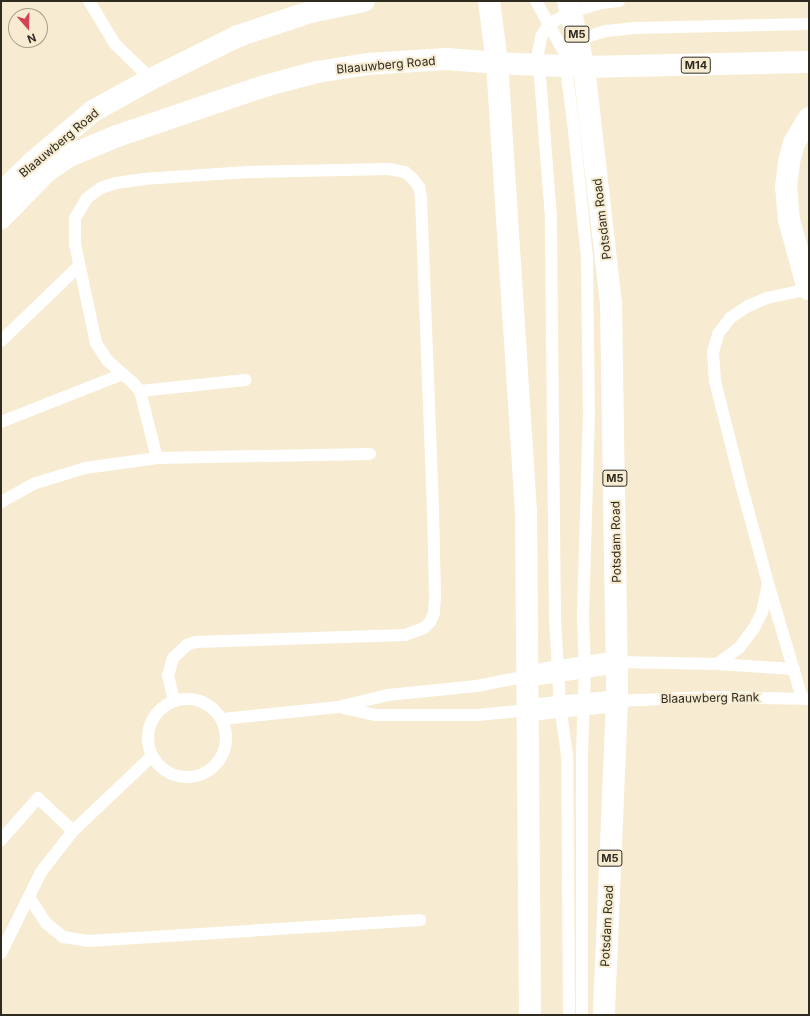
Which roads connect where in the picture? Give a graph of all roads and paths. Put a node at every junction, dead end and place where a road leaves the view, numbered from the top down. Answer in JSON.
{"nodes":[{"id":1,"x":89,"y":1,"type":"edge"},
{"id":2,"x":364,"y":1,"type":"edge"},
{"id":3,"x":489,"y":1,"type":"edge"},
{"id":4,"x":536,"y":1,"type":"edge"},
{"id":5,"x":619,"y":1,"type":"edge"},
{"id":6,"x":319,"y":6,"type":"edge"},
{"id":7,"x":570,"y":6,"type":"edge"},
{"id":8,"x":549,"y":24,"type":"junction"},
{"id":9,"x":809,"y":24,"type":"edge"},
{"id":10,"x":573,"y":56,"type":"junction"},
{"id":11,"x":809,"y":62,"type":"edge"},
{"id":12,"x":497,"y":63,"type":"junction"},
{"id":13,"x":538,"y":66,"type":"junction"},
{"id":14,"x":151,"y":79,"type":"junction"},
{"id":15,"x":809,"y":118,"type":"edge"},
{"id":16,"x":1,"y":193,"type":"edge"},
{"id":17,"x":1,"y":218,"type":"edge"},
{"id":18,"x":79,"y":266,"type":"junction"},
{"id":19,"x":809,"y":291,"type":"edge"},
{"id":20,"x":1,"y":341,"type":"edge"},
{"id":21,"x":123,"y":374,"type":"junction"},
{"id":22,"x":245,"y":380,"type":"dead end"},
{"id":23,"x":140,"y":391,"type":"junction"},
{"id":24,"x":1,"y":422,"type":"edge"},
{"id":25,"x":370,"y":454,"type":"dead end"},
{"id":26,"x":157,"y":458,"type":"junction"},
{"id":27,"x":1,"y":502,"type":"edge"},
{"id":28,"x":768,"y":583,"type":"junction"},
{"id":29,"x":617,"y":662,"type":"junction"},
{"id":30,"x":717,"y":664,"type":"junction"},
{"id":31,"x":584,"y":667,"type":"junction"},
{"id":32,"x":794,"y":669,"type":"junction"},
{"id":33,"x":557,"y":671,"type":"junction"},
{"id":34,"x":527,"y":676,"type":"junction"},
{"id":35,"x":806,"y":698,"type":"edge"},
{"id":36,"x":174,"y":701,"type":"junction"},
{"id":37,"x":617,"y":701,"type":"junction"},
{"id":38,"x":584,"y":703,"type":"junction"},
{"id":39,"x":560,"y":706,"type":"junction"},
{"id":40,"x":338,"y":707,"type":"junction"},
{"id":41,"x":529,"y":710,"type":"junction"},
{"id":42,"x":222,"y":719,"type":"junction"},
{"id":43,"x":151,"y":757,"type":"junction"},
{"id":44,"x":73,"y":831,"type":"junction"},
{"id":45,"x":1,"y":840,"type":"edge"},
{"id":46,"x":28,"y":897,"type":"junction"},
{"id":47,"x":420,"y":920,"type":"dead end"},
{"id":48,"x":1,"y":953,"type":"edge"},
{"id":49,"x":530,"y":1015,"type":"edge"},
{"id":50,"x":570,"y":1015,"type":"edge"},
{"id":51,"x":582,"y":1015,"type":"edge"},
{"id":52,"x":604,"y":1015,"type":"edge"}],
"edges":[{"from":1,"to":14,"type":"lane"},
{"from":2,"to":6,"type":"main road","name":"Blaauwberg Road"},
{"from":3,"to":12,"type":"main road"},
{"from":4,"to":8,"type":"lane"},
{"from":5,"to":7,"type":"lane"},
{"from":6,"to":14,"type":"main road","name":"Blaauwberg Road"},
{"from":7,"to":8,"type":"lane"},
{"from":7,"to":10,"type":"main road","name":"Potsdam Road","number":"M5"},
{"from":8,"to":10,"type":"lane"},
{"from":8,"to":13,"type":"lane"},
{"from":9,"to":10,"type":"lane"},
{"from":10,"to":11,"type":"main road","name":"Blaauwberg Road","number":"M14"},
{"from":10,"to":13,"type":"main road","name":"Blaauwberg Road","number":"M14"},
{"from":10,"to":29,"type":"main road","name":"Potsdam Road","number":"M5"},
{"from":10,"to":31,"type":"lane"},
{"from":12,"to":13,"type":"main road","name":"Blaauwberg Road","number":"M14"},
{"from":12,"to":17,"type":"main road","name":"Blaauwberg Road"},
{"from":12,"to":34,"type":"main road"},
{"from":13,"to":33,"type":"lane"},
{"from":14,"to":16,"type":"main road","name":"Blaauwberg Road"},
{"from":15,"to":19,"type":"main road"},
{"from":18,"to":20,"type":"lane"},
{"from":18,"to":21,"type":"lane"},
{"from":18,"to":36,"type":"lane"},
{"from":19,"to":28,"type":"lane"},
{"from":21,"to":23,"type":"lane"},
{"from":21,"to":24,"type":"lane"},
{"from":22,"to":23,"type":"lane"},
{"from":23,"to":26,"type":"lane"},
{"from":25,"to":26,"type":"lane"},
{"from":26,"to":27,"type":"lane"},
{"from":28,"to":30,"type":"lane"},
{"from":28,"to":32,"type":"lane"},
{"from":29,"to":30,"type":"lane"},
{"from":29,"to":31,"type":"main road"},
{"from":29,"to":37,"type":"main road","name":"Potsdam Road","number":"M5"},
{"from":30,"to":32,"type":"lane"},
{"from":31,"to":33,"type":"main road"},
{"from":31,"to":38,"type":"lane"},
{"from":32,"to":35,"type":"lane"},
{"from":33,"to":34,"type":"main road"},
{"from":33,"to":39,"type":"lane"},
{"from":34,"to":40,"type":"lane"},
{"from":34,"to":41,"type":"main road"},
{"from":35,"to":37,"type":"lane","name":"Blaauwberg Rank"},
{"from":36,"to":42,"type":"lane"},
{"from":36,"to":43,"type":"lane"},
{"from":37,"to":38,"type":"main road"},
{"from":37,"to":52,"type":"main road","name":"Potsdam Road","number":"M5"},
{"from":38,"to":39,"type":"main road"},
{"from":38,"to":51,"type":"lane"},
{"from":39,"to":41,"type":"main road"},
{"from":39,"to":50,"type":"lane"},
{"from":40,"to":41,"type":"lane"},
{"from":40,"to":42,"type":"lane"},
{"from":41,"to":49,"type":"main road"},
{"from":42,"to":43,"type":"lane"},
{"from":43,"to":44,"type":"lane"},
{"from":44,"to":45,"type":"lane"},
{"from":44,"to":46,"type":"lane"},
{"from":46,"to":47,"type":"lane"},
{"from":46,"to":48,"type":"lane"}]}
